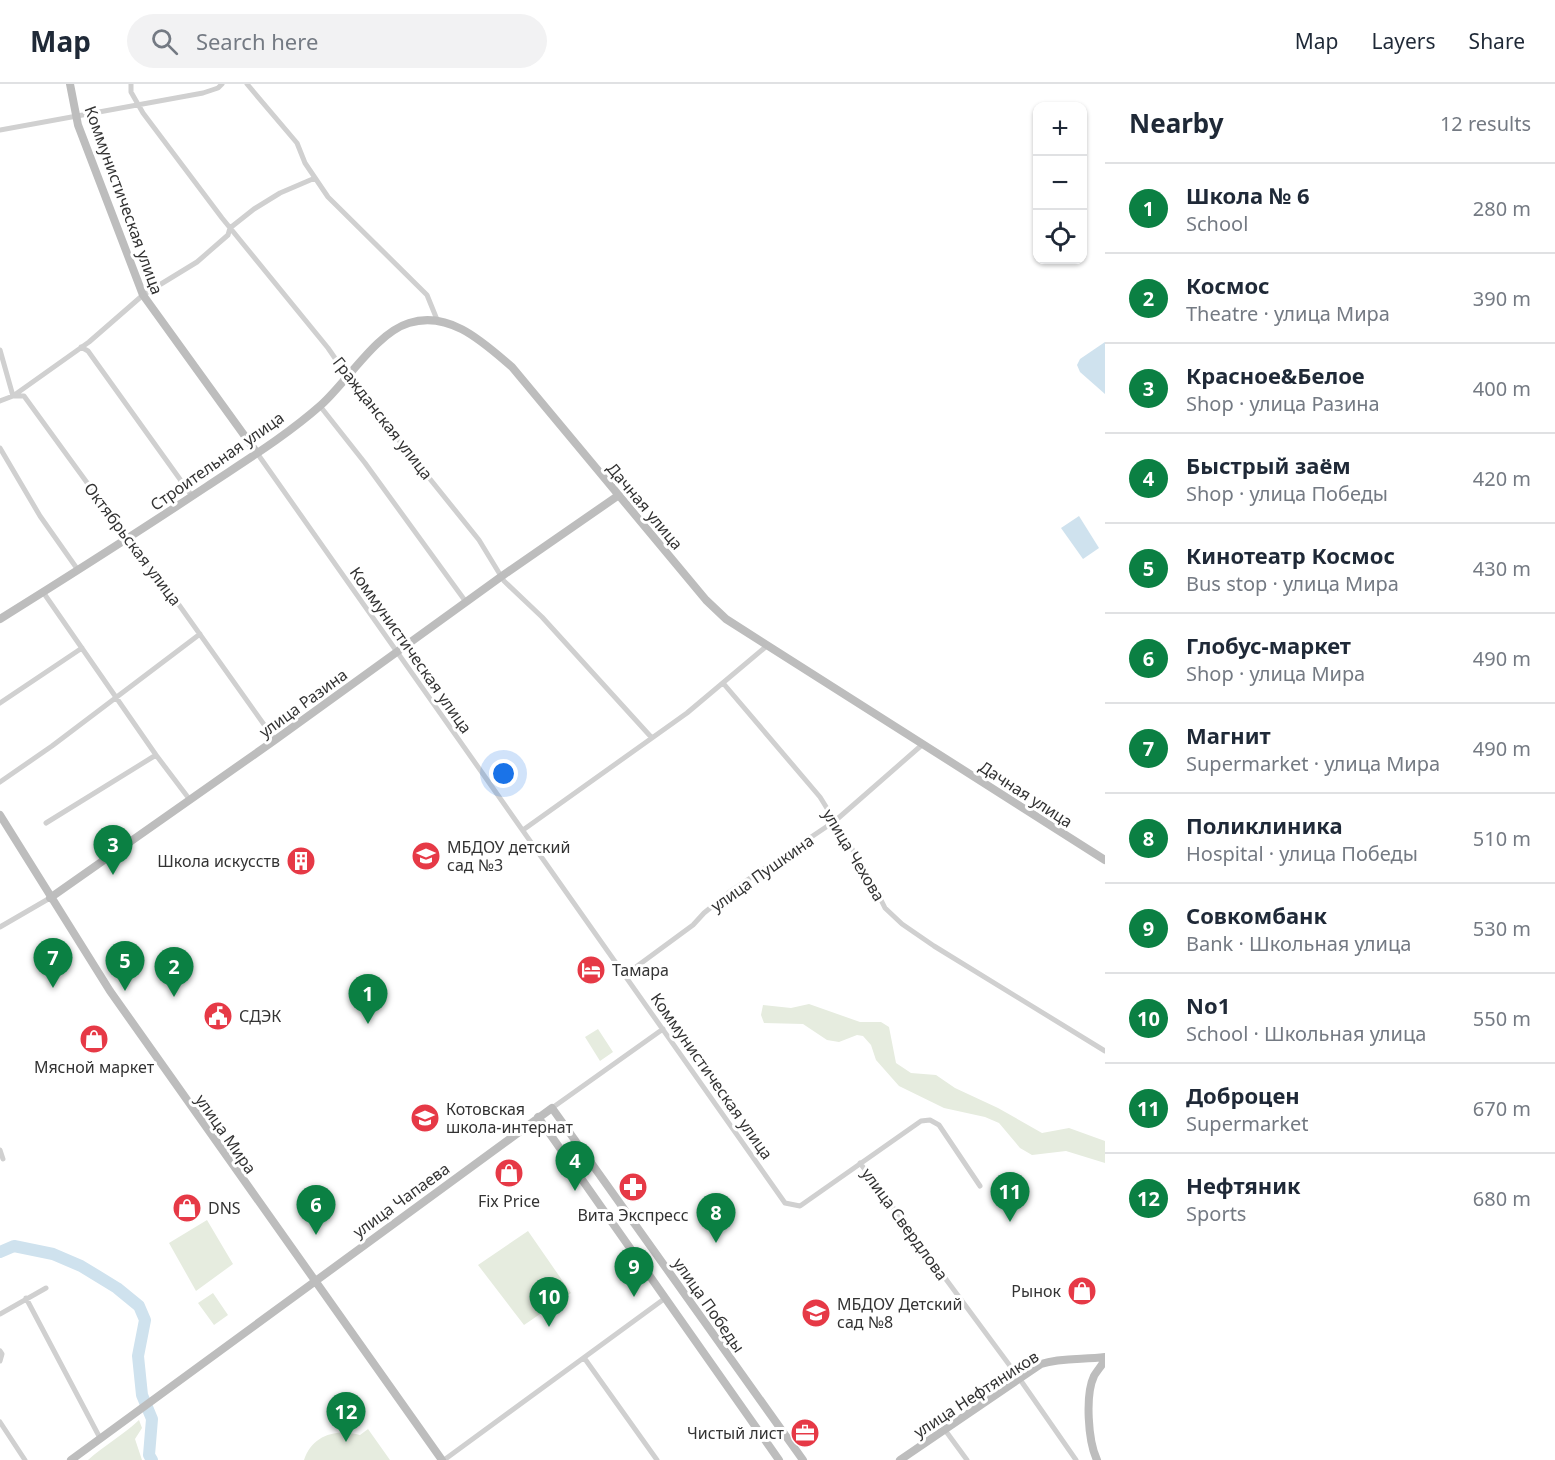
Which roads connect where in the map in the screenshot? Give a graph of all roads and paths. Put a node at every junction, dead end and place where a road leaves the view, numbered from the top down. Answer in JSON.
{"nodes":[{"id":1,"x":70,"y":84,"type":"edge"},
{"id":2,"x":131,"y":84,"type":"edge"},
{"id":3,"x":222,"y":84,"type":"edge"},
{"id":4,"x":248,"y":84,"type":"edge"},
{"id":5,"x":138,"y":104,"type":"junction"},
{"id":6,"x":76,"y":116,"type":"junction"},
{"id":7,"x":0,"y":130,"type":"edge"},
{"id":8,"x":315,"y":178,"type":"junction"},
{"id":9,"x":230,"y":228,"type":"junction"},
{"id":10,"x":143,"y":295,"type":"junction"},
{"id":11,"x":438,"y":322,"type":"junction"},
{"id":12,"x":81,"y":347,"type":"junction"},
{"id":13,"x":0,"y":350,"type":"edge"},
{"id":14,"x":348,"y":377,"type":"junction"},
{"id":15,"x":13,"y":396,"type":"junction"},
{"id":16,"x":0,"y":401,"type":"edge"},
{"id":17,"x":320,"y":406,"type":"junction"},
{"id":18,"x":0,"y":448,"type":"edge"},
{"id":19,"x":257,"y":453,"type":"junction"},
{"id":20,"x":619,"y":495,"type":"junction"},
{"id":21,"x":192,"y":496,"type":"junction"},
{"id":22,"x":128,"y":538,"type":"junction"},
{"id":23,"x":78,"y":570,"type":"junction"},
{"id":24,"x":502,"y":576,"type":"junction"},
{"id":25,"x":43,"y":592,"type":"junction"},
{"id":26,"x":466,"y":602,"type":"junction"},
{"id":27,"x":0,"y":619,"type":"edge"},
{"id":28,"x":200,"y":634,"type":"junction"},
{"id":29,"x":768,"y":645,"type":"junction"},
{"id":30,"x":82,"y":648,"type":"junction"},
{"id":31,"x":396,"y":652,"type":"junction"},
{"id":32,"x":723,"y":683,"type":"junction"},
{"id":33,"x":116,"y":696,"type":"junction"},
{"id":34,"x":0,"y":703,"type":"edge"},
{"id":35,"x":652,"y":738,"type":"junction"},
{"id":36,"x":275,"y":740,"type":"junction"},
{"id":37,"x":923,"y":744,"type":"junction"},
{"id":38,"x":156,"y":755,"type":"junction"},
{"id":39,"x":0,"y":782,"type":"edge"},
{"id":40,"x":190,"y":800,"type":"junction"},
{"id":41,"x":0,"y":815,"type":"edge"},
{"id":42,"x":836,"y":821,"type":"junction"},
{"id":43,"x":46,"y":824,"type":"dead end"},
{"id":44,"x":523,"y":830,"type":"junction"},
{"id":45,"x":1105,"y":860,"type":"edge"},
{"id":46,"x":50,"y":898,"type":"junction"},
{"id":47,"x":0,"y":927,"type":"edge"},
{"id":48,"x":625,"y":975,"type":"junction"},
{"id":49,"x":663,"y":1029,"type":"junction"},
{"id":50,"x":1105,"y":1051,"type":"edge"},
{"id":51,"x":552,"y":1108,"type":"junction"},
{"id":52,"x":538,"y":1117,"type":"junction"},
{"id":53,"x":0,"y":1150,"type":"edge"},
{"id":54,"x":3,"y":1159,"type":"dead end"},
{"id":55,"x":860,"y":1163,"type":"junction"},
{"id":56,"x":980,"y":1186,"type":"dead end"},
{"id":57,"x":314,"y":1281,"type":"junction"},
{"id":58,"x":46,"y":1288,"type":"dead end"},
{"id":59,"x":26,"y":1298,"type":"junction"},
{"id":60,"x":664,"y":1299,"type":"junction"},
{"id":61,"x":0,"y":1314,"type":"edge"},
{"id":62,"x":0,"y":1351,"type":"edge"},
{"id":63,"x":1105,"y":1358,"type":"edge"},
{"id":64,"x":585,"y":1359,"type":"junction"},
{"id":65,"x":0,"y":1361,"type":"edge"},
{"id":66,"x":1019,"y":1378,"type":"junction"},
{"id":67,"x":0,"y":1422,"type":"edge"},
{"id":68,"x":945,"y":1430,"type":"junction"},
{"id":69,"x":100,"y":1438,"type":"junction"},
{"id":70,"x":25,"y":1460,"type":"edge"},
{"id":71,"x":70,"y":1460,"type":"edge"},
{"id":72,"x":443,"y":1460,"type":"edge"},
{"id":73,"x":657,"y":1460,"type":"edge"},
{"id":74,"x":779,"y":1460,"type":"edge"},
{"id":75,"x":803,"y":1460,"type":"edge"},
{"id":76,"x":900,"y":1460,"type":"edge"},
{"id":77,"x":967,"y":1460,"type":"edge"},
{"id":78,"x":1076,"y":1460,"type":"edge"},
{"id":79,"x":1097,"y":1460,"type":"edge"}],
"edges":[{"from":1,"to":6,"type":"street","name":"Коммунистическая улица"},
{"from":2,"to":5,"type":"street","name":"Гражданская улица"},
{"from":3,"to":5,"type":"street"},
{"from":4,"to":8,"type":"street"},
{"from":5,"to":6,"type":"street"},
{"from":5,"to":9,"type":"street","name":"Гражданская улица"},
{"from":6,"to":7,"type":"street"},
{"from":6,"to":10,"type":"street","name":"Коммунистическая улица"},
{"from":8,"to":9,"type":"street"},
{"from":8,"to":11,"type":"street"},
{"from":9,"to":10,"type":"street"},
{"from":9,"to":14,"type":"street","name":"Гражданская улица"},
{"from":10,"to":12,"type":"street"},
{"from":10,"to":19,"type":"street","name":"Коммунистическая улица"},
{"from":11,"to":14,"type":"street","name":"Строительная улица"},
{"from":11,"to":20,"type":"street","name":"Дачная улица"},
{"from":12,"to":15,"type":"street"},
{"from":12,"to":21,"type":"street"},
{"from":13,"to":15,"type":"street"},
{"from":14,"to":17,"type":"street","name":"Строительная улица"},
{"from":14,"to":24,"type":"street","name":"Гражданская улица"},
{"from":15,"to":16,"type":"street"},
{"from":15,"to":22,"type":"street","name":"Октябрьская улица"},
{"from":17,"to":19,"type":"street","name":"Строительная улица"},
{"from":17,"to":26,"type":"street"},
{"from":18,"to":23,"type":"street"},
{"from":19,"to":21,"type":"street","name":"Строительная улица"},
{"from":19,"to":31,"type":"street","name":"Коммунистическая улица"},
{"from":20,"to":24,"type":"street","name":"улица Разина"},
{"from":20,"to":29,"type":"street","name":"Дачная улица"},
{"from":21,"to":22,"type":"street","name":"Строительная улица"},
{"from":22,"to":23,"type":"street","name":"Строительная улица"},
{"from":22,"to":28,"type":"street","name":"Октябрьская улица"},
{"from":23,"to":25,"type":"street","name":"Строительная улица"},
{"from":24,"to":26,"type":"street","name":"улица Разина"},
{"from":24,"to":35,"type":"street","name":"Гражданская улица"},
{"from":25,"to":27,"type":"street","name":"Строительная улица"},
{"from":25,"to":30,"type":"street"},
{"from":26,"to":31,"type":"street","name":"улица Разина"},
{"from":28,"to":33,"type":"street"},
{"from":28,"to":36,"type":"street","name":"Октябрьская улица"},
{"from":29,"to":32,"type":"street"},
{"from":29,"to":37,"type":"street","name":"Дачная улица"},
{"from":30,"to":33,"type":"street"},
{"from":30,"to":34,"type":"street"},
{"from":31,"to":36,"type":"street","name":"улица Разина"},
{"from":31,"to":44,"type":"street","name":"Коммунистическая улица"},
{"from":32,"to":35,"type":"street"},
{"from":32,"to":42,"type":"street","name":"улица Чехова"},
{"from":33,"to":38,"type":"street"},
{"from":33,"to":39,"type":"street"},
{"from":35,"to":44,"type":"street"},
{"from":36,"to":40,"type":"street","name":"улица Разина"},
{"from":37,"to":42,"type":"street","name":"улица Пушкина"},
{"from":37,"to":45,"type":"street","name":"Дачная улица"},
{"from":38,"to":40,"type":"street"},
{"from":38,"to":43,"type":"street"},
{"from":40,"to":46,"type":"street","name":"улица Разина"},
{"from":41,"to":46,"type":"street","name":"улица Мира"},
{"from":42,"to":48,"type":"street","name":"улица Пушкина"},
{"from":42,"to":50,"type":"street","name":"улица Чехова"},
{"from":44,"to":48,"type":"street","name":"Коммунистическая улица"},
{"from":46,"to":47,"type":"street","name":"улица Разина"},
{"from":46,"to":57,"type":"street","name":"улица Мира"},
{"from":48,"to":49,"type":"street","name":"Коммунистическая улица"},
{"from":49,"to":51,"type":"street","name":"улица Чапаева"},
{"from":49,"to":55,"type":"street","name":"Коммунистическая улица"},
{"from":51,"to":52,"type":"street","name":"улица Чапаева"},
{"from":51,"to":75,"type":"street","name":"улица Победы"},
{"from":52,"to":57,"type":"street","name":"улица Чапаева"},
{"from":52,"to":60,"type":"street","name":"улица Победы"},
{"from":53,"to":54,"type":"street"},
{"from":55,"to":56,"type":"street"},
{"from":55,"to":66,"type":"street","name":"улица Свердлова"},
{"from":57,"to":69,"type":"street","name":"улица Чапаева"},
{"from":57,"to":72,"type":"street","name":"улица Мира"},
{"from":58,"to":59,"type":"street"},
{"from":59,"to":61,"type":"street"},
{"from":59,"to":69,"type":"street"},
{"from":60,"to":64,"type":"street"},
{"from":60,"to":74,"type":"street","name":"улица Победы"},
{"from":62,"to":65,"type":"street"},
{"from":63,"to":66,"type":"street","name":"улица Нефтяников"},
{"from":63,"to":79,"type":"street"},
{"from":64,"to":72,"type":"street"},
{"from":64,"to":73,"type":"street"},
{"from":66,"to":68,"type":"street","name":"улица Нефтяников"},
{"from":66,"to":78,"type":"street","name":"улица Свердлова"},
{"from":67,"to":70,"type":"street"},
{"from":68,"to":76,"type":"street","name":"улица Нефтяников"},
{"from":68,"to":77,"type":"street"},
{"from":69,"to":71,"type":"street","name":"улица Чапаева"}]}
